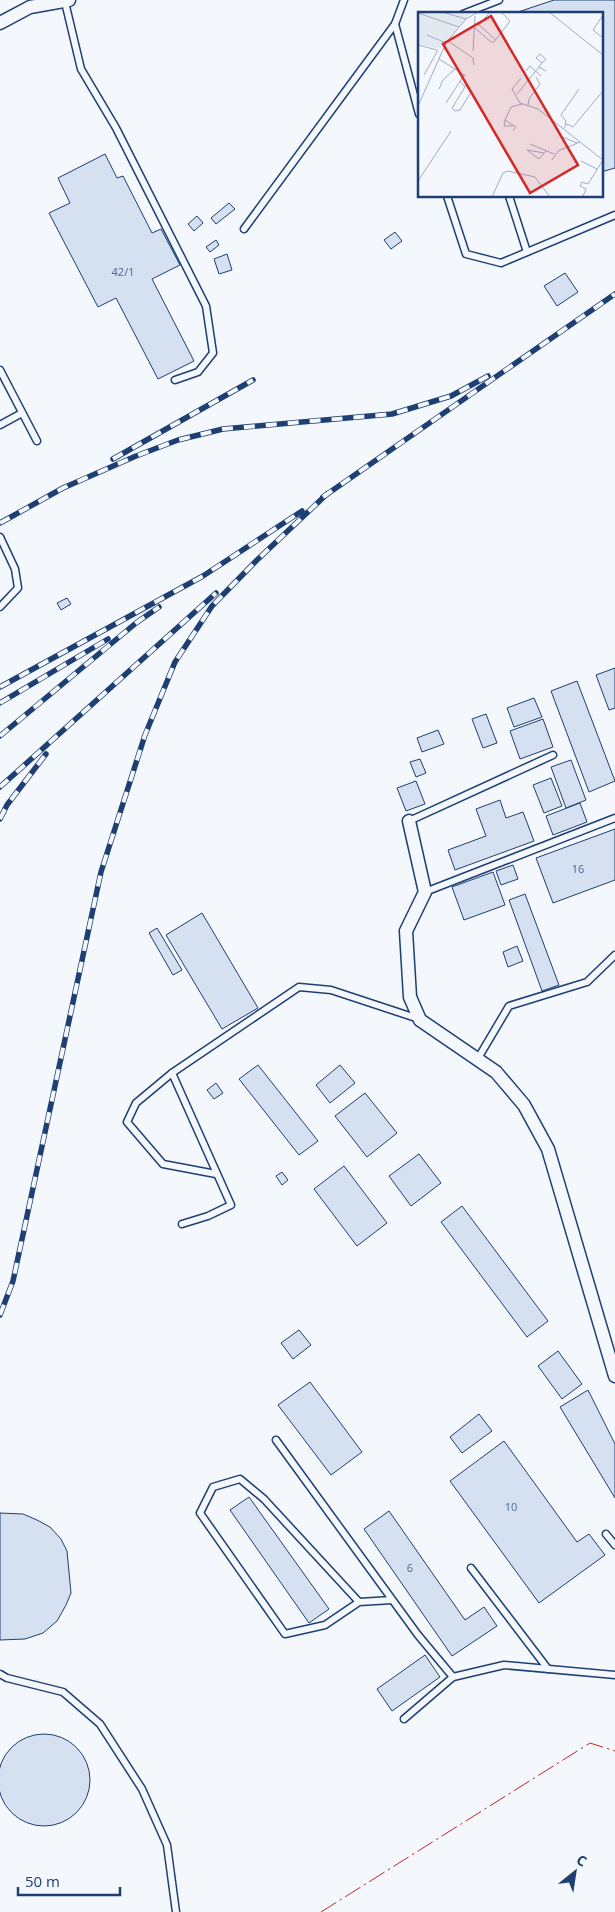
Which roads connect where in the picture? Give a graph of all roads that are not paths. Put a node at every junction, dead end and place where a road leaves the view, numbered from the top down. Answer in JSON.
{"nodes":[{"id":1,"x":404,"y":0,"type":"edge"},
{"id":2,"x":499,"y":0,"type":"edge"},
{"id":3,"x":67,"y":1,"type":"edge"},
{"id":4,"x":27,"y":4,"type":"edge"},
{"id":5,"x":468,"y":12,"type":"edge"},
{"id":6,"x":0,"y":23,"type":"edge"},
{"id":7,"x":395,"y":24,"type":"junction"},
{"id":8,"x":418,"y":110,"type":"edge"},
{"id":9,"x":448,"y":198,"type":"edge"},
{"id":10,"x":510,"y":198,"type":"edge"},
{"id":11,"x":615,"y":215,"type":"edge"},
{"id":12,"x":244,"y":229,"type":"dead end"},
{"id":13,"x":527,"y":252,"type":"junction"},
{"id":14,"x":0,"y":370,"type":"edge"},
{"id":15,"x":175,"y":380,"type":"dead end"},
{"id":16,"x":22,"y":413,"type":"junction"},
{"id":17,"x":0,"y":425,"type":"edge"},
{"id":18,"x":37,"y":442,"type":"dead end"},
{"id":19,"x":0,"y":537,"type":"edge"},
{"id":20,"x":0,"y":607,"type":"edge"},
{"id":21,"x":553,"y":755,"type":"dead end"},
{"id":22,"x":615,"y":818,"type":"edge"},
{"id":23,"x":409,"y":821,"type":"joint"},
{"id":24,"x":425,"y":892,"type":"junction"},
{"id":25,"x":615,"y":955,"type":"edge"},
{"id":26,"x":420,"y":1020,"type":"junction"},
{"id":27,"x":477,"y":1060,"type":"junction"},
{"id":28,"x":172,"y":1073,"type":"junction"},
{"id":29,"x":216,"y":1174,"type":"junction"},
{"id":30,"x":182,"y":1224,"type":"dead end"},
{"id":31,"x":615,"y":1376,"type":"edge"},
{"id":32,"x":276,"y":1440,"type":"dead end"},
{"id":33,"x":606,"y":1534,"type":"dead end"},
{"id":34,"x":615,"y":1545,"type":"edge"},
{"id":35,"x":471,"y":1568,"type":"dead end"},
{"id":36,"x":392,"y":1600,"type":"junction"},
{"id":37,"x":359,"y":1602,"type":"junction"},
{"id":38,"x":548,"y":1669,"type":"junction"},
{"id":39,"x":0,"y":1674,"type":"edge"},
{"id":40,"x":615,"y":1674,"type":"edge"},
{"id":41,"x":453,"y":1677,"type":"junction"},
{"id":42,"x":404,"y":1719,"type":"dead end"},
{"id":43,"x":176,"y":1912,"type":"edge"}],
"edges":[{"from":1,"to":7,"type":"lane"},
{"from":2,"to":5,"type":"lane"},
{"from":3,"to":4,"type":"street"},
{"from":3,"to":15,"type":"lane"},
{"from":4,"to":6,"type":"street"},
{"from":7,"to":8,"type":"lane"},
{"from":7,"to":12,"type":"lane"},
{"from":9,"to":13,"type":"lane"},
{"from":10,"to":13,"type":"lane"},
{"from":11,"to":13,"type":"lane"},
{"from":14,"to":16,"type":"lane"},
{"from":16,"to":17,"type":"lane"},
{"from":16,"to":18,"type":"lane"},
{"from":19,"to":20,"type":"lane"},
{"from":21,"to":23,"type":"lane"},
{"from":22,"to":24,"type":"lane"},
{"from":23,"to":24,"type":"street"},
{"from":24,"to":26,"type":"street"},
{"from":25,"to":27,"type":"lane"},
{"from":26,"to":27,"type":"street"},
{"from":26,"to":28,"type":"lane"},
{"from":27,"to":31,"type":"street"},
{"from":28,"to":29,"type":"lane"},
{"from":28,"to":29,"type":"lane"},
{"from":29,"to":30,"type":"lane"},
{"from":32,"to":36,"type":"lane"},
{"from":33,"to":34,"type":"lane"},
{"from":35,"to":38,"type":"lane"},
{"from":36,"to":37,"type":"lane"},
{"from":36,"to":41,"type":"lane"},
{"from":37,"to":37,"type":"lane"},
{"from":38,"to":40,"type":"lane"},
{"from":38,"to":41,"type":"lane"},
{"from":39,"to":43,"type":"lane"},
{"from":41,"to":42,"type":"lane"}]}
